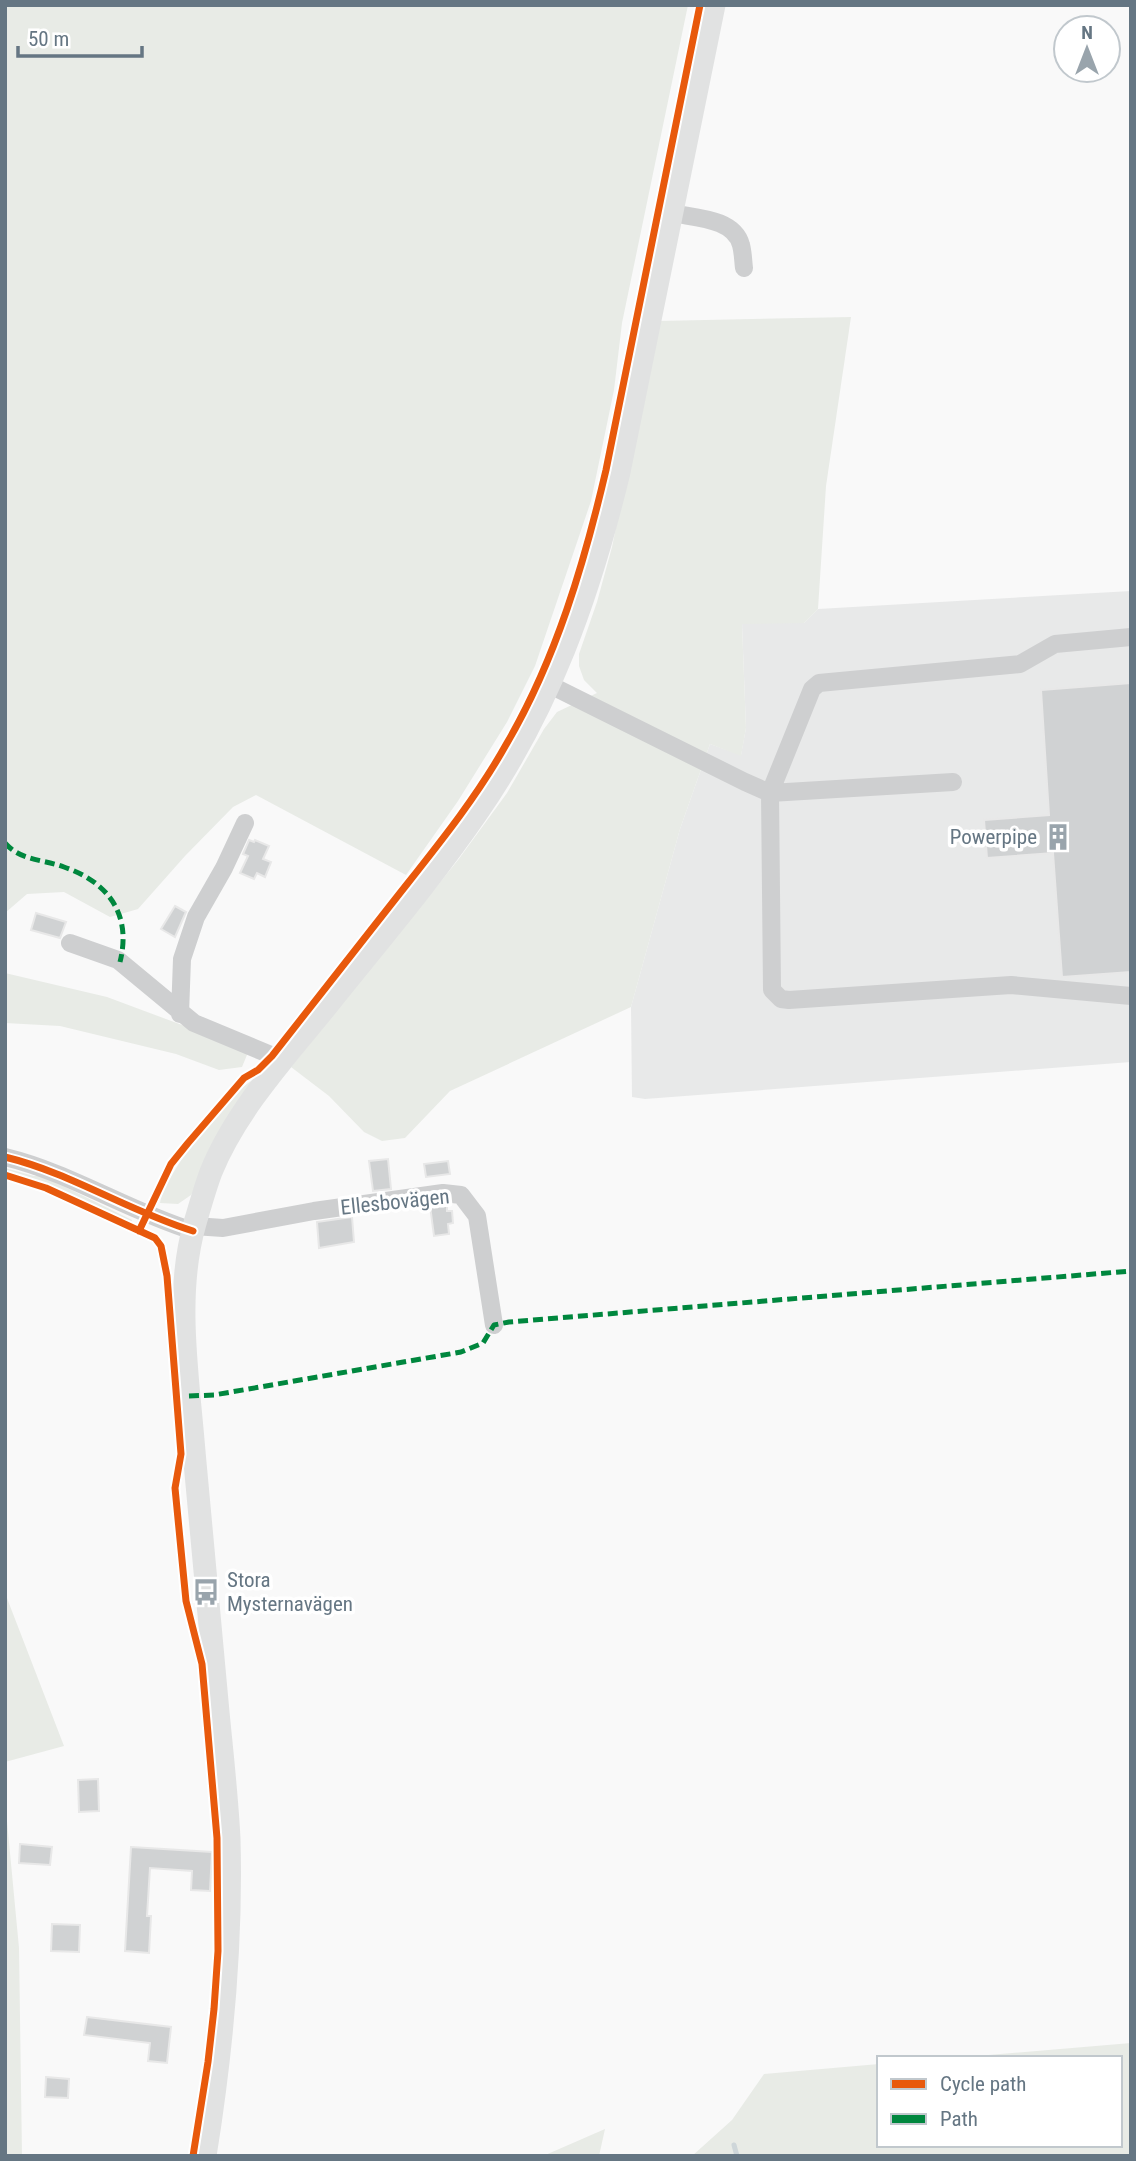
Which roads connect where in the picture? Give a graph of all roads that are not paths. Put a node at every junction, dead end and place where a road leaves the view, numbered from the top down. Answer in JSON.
{"nodes":[{"id":1,"x":715,"y":5,"type":"edge"},
{"id":2,"x":672,"y":213,"type":"junction"},
{"id":3,"x":744,"y":268,"type":"dead end"},
{"id":4,"x":1131,"y":638,"type":"edge"},
{"id":5,"x":550,"y":685,"type":"junction"},
{"id":6,"x":953,"y":782,"type":"dead end"},
{"id":7,"x":770,"y":793,"type":"junction"},
{"id":8,"x":245,"y":823,"type":"dead end"},
{"id":9,"x":71,"y":943,"type":"dead end"},
{"id":10,"x":1131,"y":996,"type":"edge"},
{"id":11,"x":180,"y":1014,"type":"junction"},
{"id":12,"x":283,"y":1060,"type":"junction"},
{"id":13,"x":5,"y":1157,"type":"edge"},
{"id":14,"x":193,"y":1229,"type":"junction"},
{"id":15,"x":494,"y":1325,"type":"dead end"},
{"id":16,"x":205,"y":2156,"type":"edge"}],
"edges":[{"from":1,"to":2,"type":"main road"},
{"from":2,"to":3,"type":"street"},
{"from":2,"to":5,"type":"main road"},
{"from":4,"to":7,"type":"street"},
{"from":5,"to":7,"type":"street"},
{"from":5,"to":12,"type":"main road"},
{"from":6,"to":7,"type":"street"},
{"from":7,"to":10,"type":"street"},
{"from":8,"to":11,"type":"street"},
{"from":9,"to":11,"type":"street"},
{"from":11,"to":12,"type":"street"},
{"from":12,"to":14,"type":"main road"},
{"from":13,"to":14,"type":"street"},
{"from":14,"to":15,"type":"street","name":"Ellesbovägen"},
{"from":14,"to":16,"type":"main road"}]}
